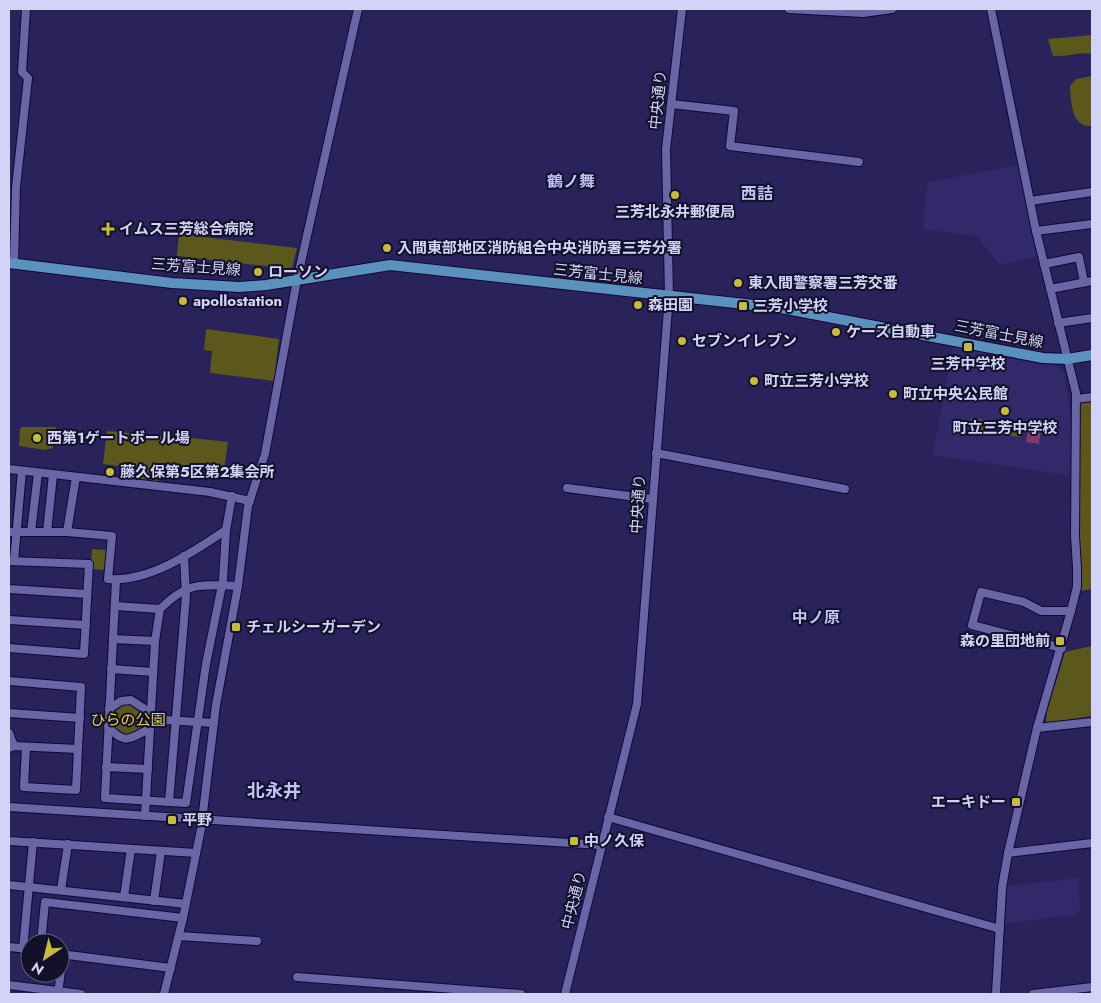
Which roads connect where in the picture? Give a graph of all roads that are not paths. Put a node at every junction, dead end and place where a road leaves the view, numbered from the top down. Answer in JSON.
{"nodes":[{"id":1,"x":26,"y":9,"type":"edge"},
{"id":2,"x":358,"y":9,"type":"edge"},
{"id":3,"x":682,"y":9,"type":"edge"},
{"id":4,"x":789,"y":9,"type":"edge"},
{"id":5,"x":892,"y":9,"type":"edge"},
{"id":6,"x":991,"y":9,"type":"edge"},
{"id":7,"x":671,"y":104,"type":"junction"},
{"id":8,"x":860,"y":162,"type":"dead end"},
{"id":9,"x":1092,"y":192,"type":"edge"},
{"id":10,"x":1030,"y":201,"type":"junction"},
{"id":11,"x":1092,"y":224,"type":"edge"},
{"id":12,"x":1036,"y":231,"type":"junction"},
{"id":13,"x":11,"y":263,"type":"edge"},
{"id":14,"x":1044,"y":264,"type":"junction"},
{"id":15,"x":297,"y":280,"type":"junction"},
{"id":16,"x":1088,"y":282,"type":"edge"},
{"id":17,"x":1050,"y":289,"type":"junction"},
{"id":18,"x":670,"y":296,"type":"junction"},
{"id":19,"x":1092,"y":318,"type":"edge"},
{"id":20,"x":1058,"y":323,"type":"junction"},
{"id":21,"x":1092,"y":355,"type":"edge"},
{"id":22,"x":1067,"y":359,"type":"junction"},
{"id":23,"x":1092,"y":397,"type":"edge"},
{"id":24,"x":1076,"y":400,"type":"junction"},
{"id":25,"x":656,"y":452,"type":"junction"},
{"id":26,"x":9,"y":469,"type":"edge"},
{"id":27,"x":22,"y":471,"type":"junction"},
{"id":28,"x":38,"y":473,"type":"junction"},
{"id":29,"x":53,"y":475,"type":"junction"},
{"id":30,"x":76,"y":477,"type":"junction"},
{"id":31,"x":567,"y":488,"type":"dead end"},
{"id":32,"x":845,"y":489,"type":"dead end"},
{"id":33,"x":232,"y":496,"type":"junction"},
{"id":34,"x":652,"y":499,"type":"junction"},
{"id":35,"x":250,"y":501,"type":"junction"},
{"id":36,"x":226,"y":530,"type":"junction"},
{"id":37,"x":12,"y":532,"type":"edge"},
{"id":38,"x":31,"y":532,"type":"junction"},
{"id":39,"x":47,"y":532,"type":"junction"},
{"id":40,"x":67,"y":532,"type":"junction"},
{"id":41,"x":184,"y":556,"type":"junction"},
{"id":42,"x":11,"y":561,"type":"edge"},
{"id":43,"x":116,"y":580,"type":"junction"},
{"id":44,"x":222,"y":586,"type":"junction"},
{"id":45,"x":238,"y":586,"type":"junction"},
{"id":46,"x":185,"y":588,"type":"junction"},
{"id":47,"x":9,"y":589,"type":"edge"},
{"id":48,"x":87,"y":594,"type":"junction"},
{"id":49,"x":115,"y":606,"type":"junction"},
{"id":50,"x":160,"y":609,"type":"junction"},
{"id":51,"x":1071,"y":612,"type":"junction"},
{"id":52,"x":9,"y":620,"type":"edge"},
{"id":53,"x":86,"y":625,"type":"junction"},
{"id":54,"x":113,"y":639,"type":"junction"},
{"id":55,"x":154,"y":641,"type":"junction"},
{"id":56,"x":9,"y":648,"type":"edge"},
{"id":57,"x":1062,"y":648,"type":"junction"},
{"id":58,"x":111,"y":669,"type":"junction"},
{"id":59,"x":153,"y":672,"type":"junction"},
{"id":60,"x":9,"y":681,"type":"edge"},
{"id":61,"x":9,"y":688,"type":"edge"},
{"id":62,"x":109,"y":709,"type":"junction"},
{"id":63,"x":9,"y":713,"type":"edge"},
{"id":64,"x":151,"y":716,"type":"junction"},
{"id":65,"x":80,"y":718,"type":"junction"},
{"id":66,"x":174,"y":720,"type":"junction"},
{"id":67,"x":197,"y":722,"type":"junction"},
{"id":68,"x":1092,"y":722,"type":"edge"},
{"id":69,"x":214,"y":723,"type":"junction"},
{"id":70,"x":108,"y":727,"type":"junction"},
{"id":71,"x":1037,"y":728,"type":"junction"},
{"id":72,"x":150,"y":729,"type":"junction"},
{"id":73,"x":9,"y":733,"type":"edge"},
{"id":74,"x":11,"y":747,"type":"edge"},
{"id":75,"x":26,"y":747,"type":"junction"},
{"id":76,"x":78,"y":749,"type":"junction"},
{"id":77,"x":106,"y":767,"type":"junction"},
{"id":78,"x":148,"y":768,"type":"junction"},
{"id":79,"x":146,"y":800,"type":"junction"},
{"id":80,"x":169,"y":802,"type":"junction"},
{"id":81,"x":9,"y":807,"type":"edge"},
{"id":82,"x":146,"y":816,"type":"junction"},
{"id":83,"x":608,"y":817,"type":"junction"},
{"id":84,"x":202,"y":820,"type":"junction"},
{"id":85,"x":9,"y":841,"type":"edge"},
{"id":86,"x":33,"y":842,"type":"junction"},
{"id":87,"x":1092,"y":843,"type":"edge"},
{"id":88,"x":68,"y":844,"type":"junction"},
{"id":89,"x":601,"y":845,"type":"junction"},
{"id":90,"x":131,"y":849,"type":"junction"},
{"id":91,"x":161,"y":851,"type":"junction"},
{"id":92,"x":196,"y":853,"type":"junction"},
{"id":93,"x":1008,"y":853,"type":"junction"},
{"id":94,"x":9,"y":885,"type":"edge"},
{"id":95,"x":29,"y":886,"type":"junction"},
{"id":96,"x":61,"y":890,"type":"junction"},
{"id":97,"x":124,"y":897,"type":"junction"},
{"id":98,"x":154,"y":901,"type":"junction"},
{"id":99,"x":186,"y":904,"type":"junction"},
{"id":100,"x":183,"y":918,"type":"junction"},
{"id":101,"x":1000,"y":928,"type":"junction"},
{"id":102,"x":28,"y":933,"type":"edge"},
{"id":103,"x":42,"y":933,"type":"edge"},
{"id":104,"x":179,"y":936,"type":"junction"},
{"id":105,"x":257,"y":941,"type":"dead end"},
{"id":106,"x":70,"y":955,"type":"edge"},
{"id":107,"x":171,"y":968,"type":"junction"},
{"id":108,"x":297,"y":977,"type":"dead end"},
{"id":109,"x":9,"y":985,"type":"edge"},
{"id":110,"x":1092,"y":987,"type":"edge"},
{"id":111,"x":58,"y":993,"type":"edge"},
{"id":112,"x":81,"y":994,"type":"edge"},
{"id":113,"x":164,"y":994,"type":"edge"},
{"id":114,"x":521,"y":994,"type":"edge"},
{"id":115,"x":565,"y":994,"type":"edge"},
{"id":116,"x":996,"y":994,"type":"edge"},
{"id":117,"x":1033,"y":994,"type":"edge"}],
"edges":[{"from":1,"to":13,"type":"street"},
{"from":2,"to":15,"type":"street"},
{"from":3,"to":7,"type":"street","name":"中央通り"},
{"from":4,"to":5,"type":"street"},
{"from":6,"to":10,"type":"street"},
{"from":7,"to":8,"type":"street"},
{"from":7,"to":18,"type":"street","name":"中央通り"},
{"from":9,"to":10,"type":"street"},
{"from":10,"to":12,"type":"street"},
{"from":11,"to":12,"type":"street"},
{"from":12,"to":14,"type":"street"},
{"from":13,"to":15,"type":"main road","name":"三芳富士見線"},
{"from":14,"to":16,"type":"street"},
{"from":14,"to":17,"type":"street"},
{"from":15,"to":18,"type":"main road","name":"三芳富士見線"},
{"from":15,"to":35,"type":"street"},
{"from":16,"to":17,"type":"street"},
{"from":17,"to":20,"type":"street"},
{"from":18,"to":22,"type":"main road","name":"三芳富士見線"},
{"from":18,"to":25,"type":"street","name":"中央通り"},
{"from":19,"to":20,"type":"street"},
{"from":20,"to":22,"type":"street"},
{"from":21,"to":22,"type":"main road","name":"三芳富士見線"},
{"from":22,"to":24,"type":"street"},
{"from":23,"to":24,"type":"street"},
{"from":24,"to":51,"type":"street"},
{"from":25,"to":32,"type":"street"},
{"from":25,"to":34,"type":"street","name":"中央通り"},
{"from":26,"to":27,"type":"street"},
{"from":27,"to":28,"type":"street"},
{"from":27,"to":37,"type":"street"},
{"from":28,"to":29,"type":"street"},
{"from":28,"to":38,"type":"street"},
{"from":29,"to":30,"type":"street"},
{"from":29,"to":39,"type":"street"},
{"from":30,"to":33,"type":"street"},
{"from":30,"to":40,"type":"street"},
{"from":31,"to":34,"type":"street"},
{"from":33,"to":35,"type":"street"},
{"from":33,"to":36,"type":"street"},
{"from":34,"to":83,"type":"street","name":"中央通り"},
{"from":35,"to":45,"type":"street"},
{"from":36,"to":41,"type":"street"},
{"from":36,"to":44,"type":"street"},
{"from":37,"to":38,"type":"street"},
{"from":37,"to":42,"type":"street"},
{"from":38,"to":39,"type":"street"},
{"from":39,"to":40,"type":"street"},
{"from":40,"to":43,"type":"street"},
{"from":41,"to":43,"type":"street"},
{"from":41,"to":46,"type":"street"},
{"from":42,"to":48,"type":"street"},
{"from":43,"to":49,"type":"street"},
{"from":44,"to":45,"type":"street"},
{"from":44,"to":46,"type":"street"},
{"from":44,"to":67,"type":"street"},
{"from":45,"to":69,"type":"street"},
{"from":46,"to":50,"type":"street"},
{"from":46,"to":66,"type":"street"},
{"from":47,"to":48,"type":"street"},
{"from":48,"to":53,"type":"street"},
{"from":49,"to":50,"type":"street"},
{"from":49,"to":54,"type":"street"},
{"from":50,"to":55,"type":"street"},
{"from":51,"to":57,"type":"street"},
{"from":51,"to":57,"type":"street"},
{"from":52,"to":53,"type":"street"},
{"from":53,"to":56,"type":"street"},
{"from":54,"to":55,"type":"street"},
{"from":54,"to":58,"type":"street"},
{"from":55,"to":59,"type":"street"},
{"from":57,"to":71,"type":"street"},
{"from":58,"to":59,"type":"street"},
{"from":58,"to":62,"type":"street"},
{"from":59,"to":64,"type":"street"},
{"from":60,"to":61,"type":"street"},
{"from":60,"to":65,"type":"street"},
{"from":62,"to":64,"type":"street"},
{"from":62,"to":70,"type":"street"},
{"from":63,"to":65,"type":"street"},
{"from":64,"to":66,"type":"street"},
{"from":64,"to":72,"type":"street"},
{"from":65,"to":76,"type":"street"},
{"from":66,"to":67,"type":"street"},
{"from":66,"to":80,"type":"street"},
{"from":67,"to":69,"type":"street"},
{"from":67,"to":80,"type":"street"},
{"from":68,"to":71,"type":"street"},
{"from":69,"to":84,"type":"street"},
{"from":70,"to":72,"type":"street"},
{"from":70,"to":77,"type":"street"},
{"from":71,"to":93,"type":"street"},
{"from":72,"to":78,"type":"street"},
{"from":73,"to":74,"type":"street"},
{"from":74,"to":75,"type":"street"},
{"from":75,"to":76,"type":"street"},
{"from":75,"to":76,"type":"street"},
{"from":77,"to":78,"type":"street"},
{"from":77,"to":79,"type":"street"},
{"from":78,"to":79,"type":"street"},
{"from":79,"to":80,"type":"street"},
{"from":79,"to":82,"type":"street"},
{"from":81,"to":82,"type":"street"},
{"from":82,"to":84,"type":"street"},
{"from":83,"to":89,"type":"street","name":"中央通り"},
{"from":83,"to":101,"type":"street"},
{"from":84,"to":89,"type":"street"},
{"from":84,"to":92,"type":"street"},
{"from":85,"to":86,"type":"street"},
{"from":86,"to":88,"type":"street"},
{"from":86,"to":95,"type":"street"},
{"from":87,"to":93,"type":"street"},
{"from":88,"to":90,"type":"street"},
{"from":88,"to":96,"type":"street"},
{"from":89,"to":115,"type":"street","name":"中央通り"},
{"from":90,"to":91,"type":"street"},
{"from":90,"to":97,"type":"street"},
{"from":91,"to":92,"type":"street"},
{"from":91,"to":98,"type":"street"},
{"from":92,"to":99,"type":"street"},
{"from":93,"to":101,"type":"street"},
{"from":94,"to":95,"type":"street"},
{"from":95,"to":96,"type":"street"},
{"from":95,"to":102,"type":"street"},
{"from":96,"to":97,"type":"street"},
{"from":97,"to":98,"type":"street"},
{"from":98,"to":99,"type":"street"},
{"from":99,"to":100,"type":"street"},
{"from":100,"to":103,"type":"street"},
{"from":100,"to":104,"type":"street"},
{"from":101,"to":116,"type":"street"},
{"from":104,"to":105,"type":"street"},
{"from":104,"to":107,"type":"street"},
{"from":106,"to":107,"type":"street"},
{"from":107,"to":113,"type":"street"},
{"from":108,"to":114,"type":"street"},
{"from":109,"to":111,"type":"street"},
{"from":110,"to":117,"type":"street"},
{"from":111,"to":112,"type":"street"}]}
